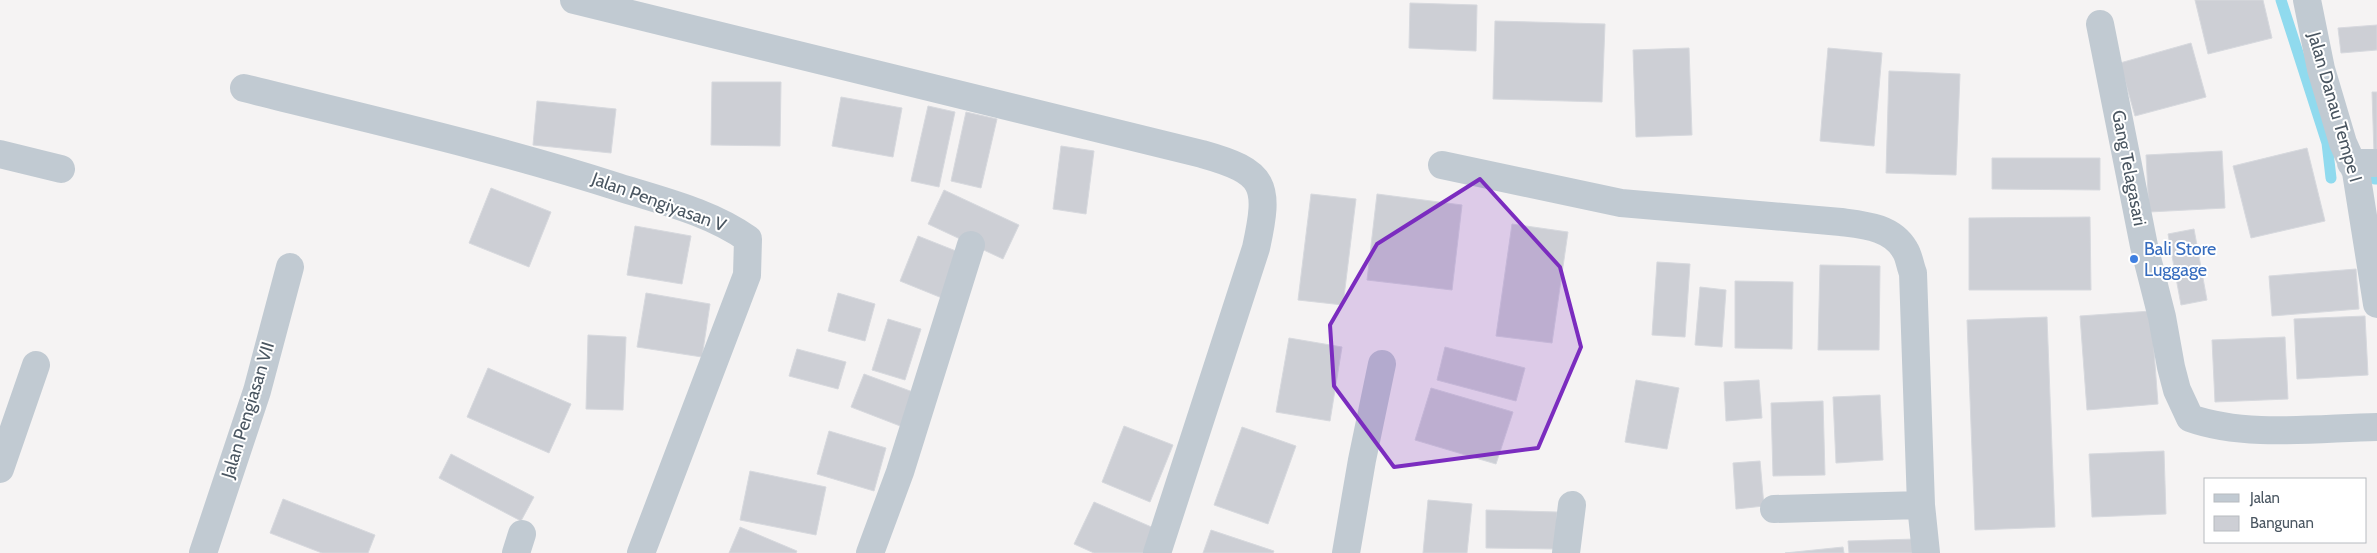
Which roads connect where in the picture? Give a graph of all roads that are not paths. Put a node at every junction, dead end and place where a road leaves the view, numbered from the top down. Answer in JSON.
{"nodes":[{"id":1,"x":574,"y":0,"type":"edge"},
{"id":2,"x":2307,"y":0,"type":"edge"},
{"id":3,"x":2100,"y":24,"type":"dead end"},
{"id":4,"x":244,"y":88,"type":"dead end"},
{"id":5,"x":0,"y":154,"type":"edge"},
{"id":6,"x":2364,"y":163,"type":"edge"},
{"id":7,"x":1442,"y":165,"type":"dead end"},
{"id":8,"x":62,"y":169,"type":"dead end"},
{"id":9,"x":971,"y":245,"type":"dead end"},
{"id":10,"x":290,"y":267,"type":"dead end"},
{"id":11,"x":2377,"y":304,"type":"edge"},
{"id":12,"x":1382,"y":364,"type":"dead end"},
{"id":13,"x":36,"y":365,"type":"dead end"},
{"id":14,"x":2377,"y":427,"type":"edge"},
{"id":15,"x":0,"y":468,"type":"edge"},
{"id":16,"x":1572,"y":505,"type":"dead end"},
{"id":17,"x":1921,"y":505,"type":"junction"},
{"id":18,"x":1774,"y":509,"type":"dead end"},
{"id":19,"x":203,"y":553,"type":"edge"},
{"id":20,"x":641,"y":553,"type":"edge"},
{"id":21,"x":870,"y":553,"type":"edge"},
{"id":22,"x":1157,"y":553,"type":"edge"},
{"id":23,"x":1346,"y":553,"type":"edge"},
{"id":24,"x":1566,"y":553,"type":"edge"},
{"id":25,"x":1926,"y":553,"type":"edge"}],
"edges":[{"from":1,"to":22,"type":"street"},
{"from":2,"to":6,"type":"street","name":"Jalan Danau Tempe I"},
{"from":3,"to":14,"type":"street","name":"Gang Telagasari"},
{"from":4,"to":20,"type":"street","name":"Jalan Pengiyasan V"},
{"from":5,"to":8,"type":"street"},
{"from":6,"to":11,"type":"street","name":"Jalan Danau Tempe I"},
{"from":7,"to":17,"type":"street"},
{"from":9,"to":21,"type":"street"},
{"from":10,"to":19,"type":"street","name":"Jalan Pengiasan VII"},
{"from":12,"to":23,"type":"street"},
{"from":13,"to":15,"type":"street"},
{"from":16,"to":24,"type":"street"},
{"from":17,"to":18,"type":"street"},
{"from":17,"to":25,"type":"street"}]}
